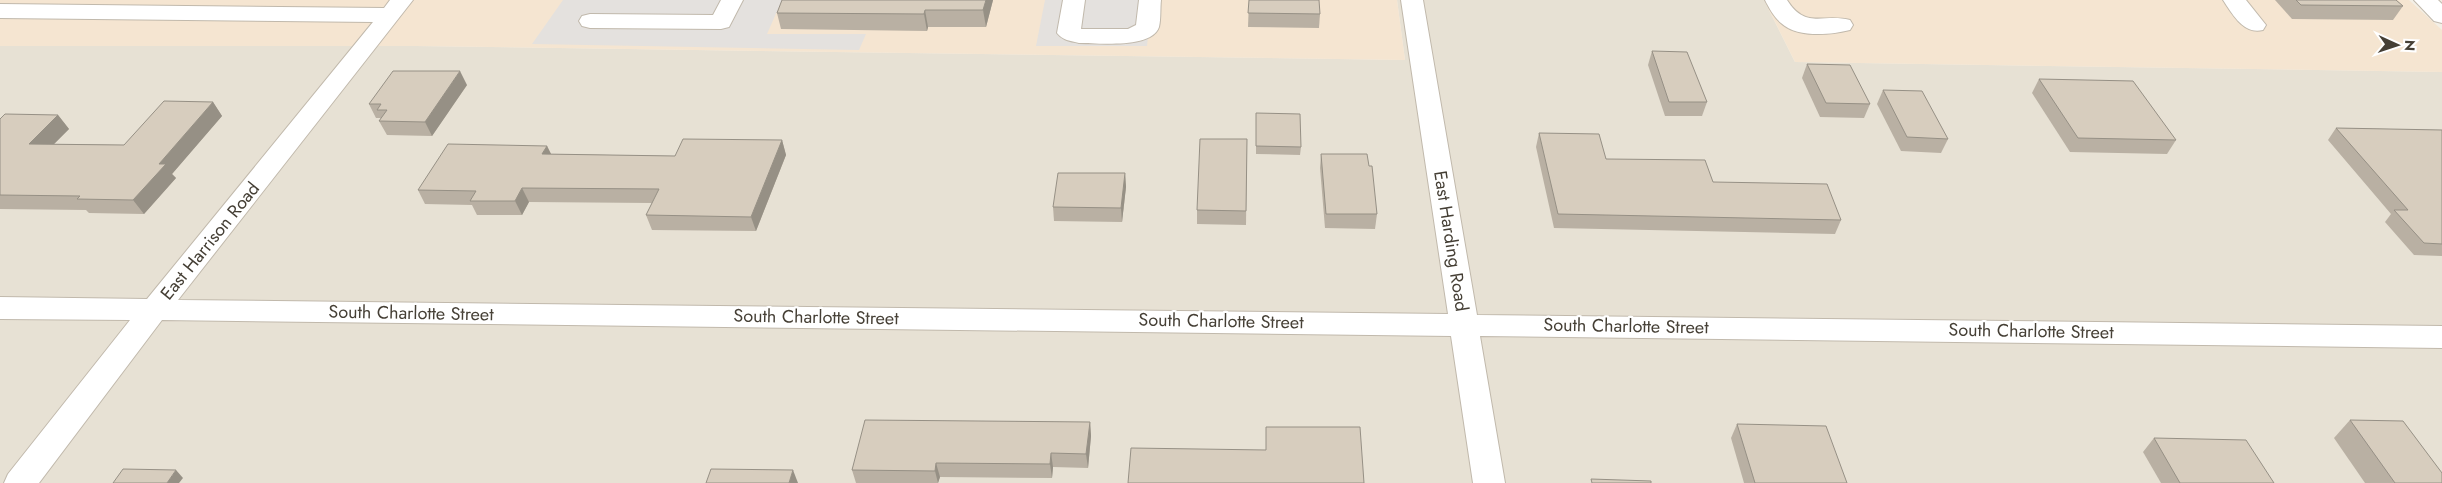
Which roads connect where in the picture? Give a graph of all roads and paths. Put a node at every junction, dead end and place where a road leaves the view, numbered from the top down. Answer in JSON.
{"nodes":[{"id":1,"x":732,"y":0,"type":"edge"},
{"id":2,"x":1074,"y":0,"type":"edge"},
{"id":3,"x":1150,"y":0,"type":"edge"},
{"id":4,"x":1412,"y":0,"type":"edge"},
{"id":5,"x":1776,"y":0,"type":"edge"},
{"id":6,"x":2234,"y":0,"type":"edge"},
{"id":7,"x":2425,"y":0,"type":"edge"},
{"id":8,"x":142,"y":6,"type":"edge"},
{"id":9,"x":397,"y":7,"type":"edge"},
{"id":10,"x":0,"y":11,"type":"edge"},
{"id":11,"x":2442,"y":16,"type":"edge"},
{"id":12,"x":590,"y":21,"type":"dead end"},
{"id":13,"x":2256,"y":25,"type":"dead end"},
{"id":14,"x":1842,"y":26,"type":"dead end"},
{"id":15,"x":0,"y":308,"type":"edge"},
{"id":16,"x":154,"y":310,"type":"junction"},
{"id":17,"x":1464,"y":324,"type":"junction"},
{"id":18,"x":2442,"y":337,"type":"edge"},
{"id":19,"x":20,"y":483,"type":"edge"},
{"id":20,"x":1489,"y":483,"type":"edge"}],
"edges":[{"from":1,"to":12,"type":"street"},
{"from":2,"to":3,"type":"street"},
{"from":4,"to":17,"type":"street","name":"East Harding Road"},
{"from":5,"to":14,"type":"street"},
{"from":6,"to":13,"type":"street"},
{"from":7,"to":11,"type":"street"},
{"from":8,"to":9,"type":"street"},
{"from":8,"to":10,"type":"street"},
{"from":9,"to":16,"type":"street","name":"East Harrison Road"},
{"from":15,"to":16,"type":"street","name":"South Charlotte Street"},
{"from":16,"to":17,"type":"street","name":"South Charlotte Street"},
{"from":16,"to":19,"type":"street","name":"East Harrison Road"},
{"from":17,"to":18,"type":"street","name":"South Charlotte Street"},
{"from":17,"to":20,"type":"street","name":"East Harding Road"}]}
